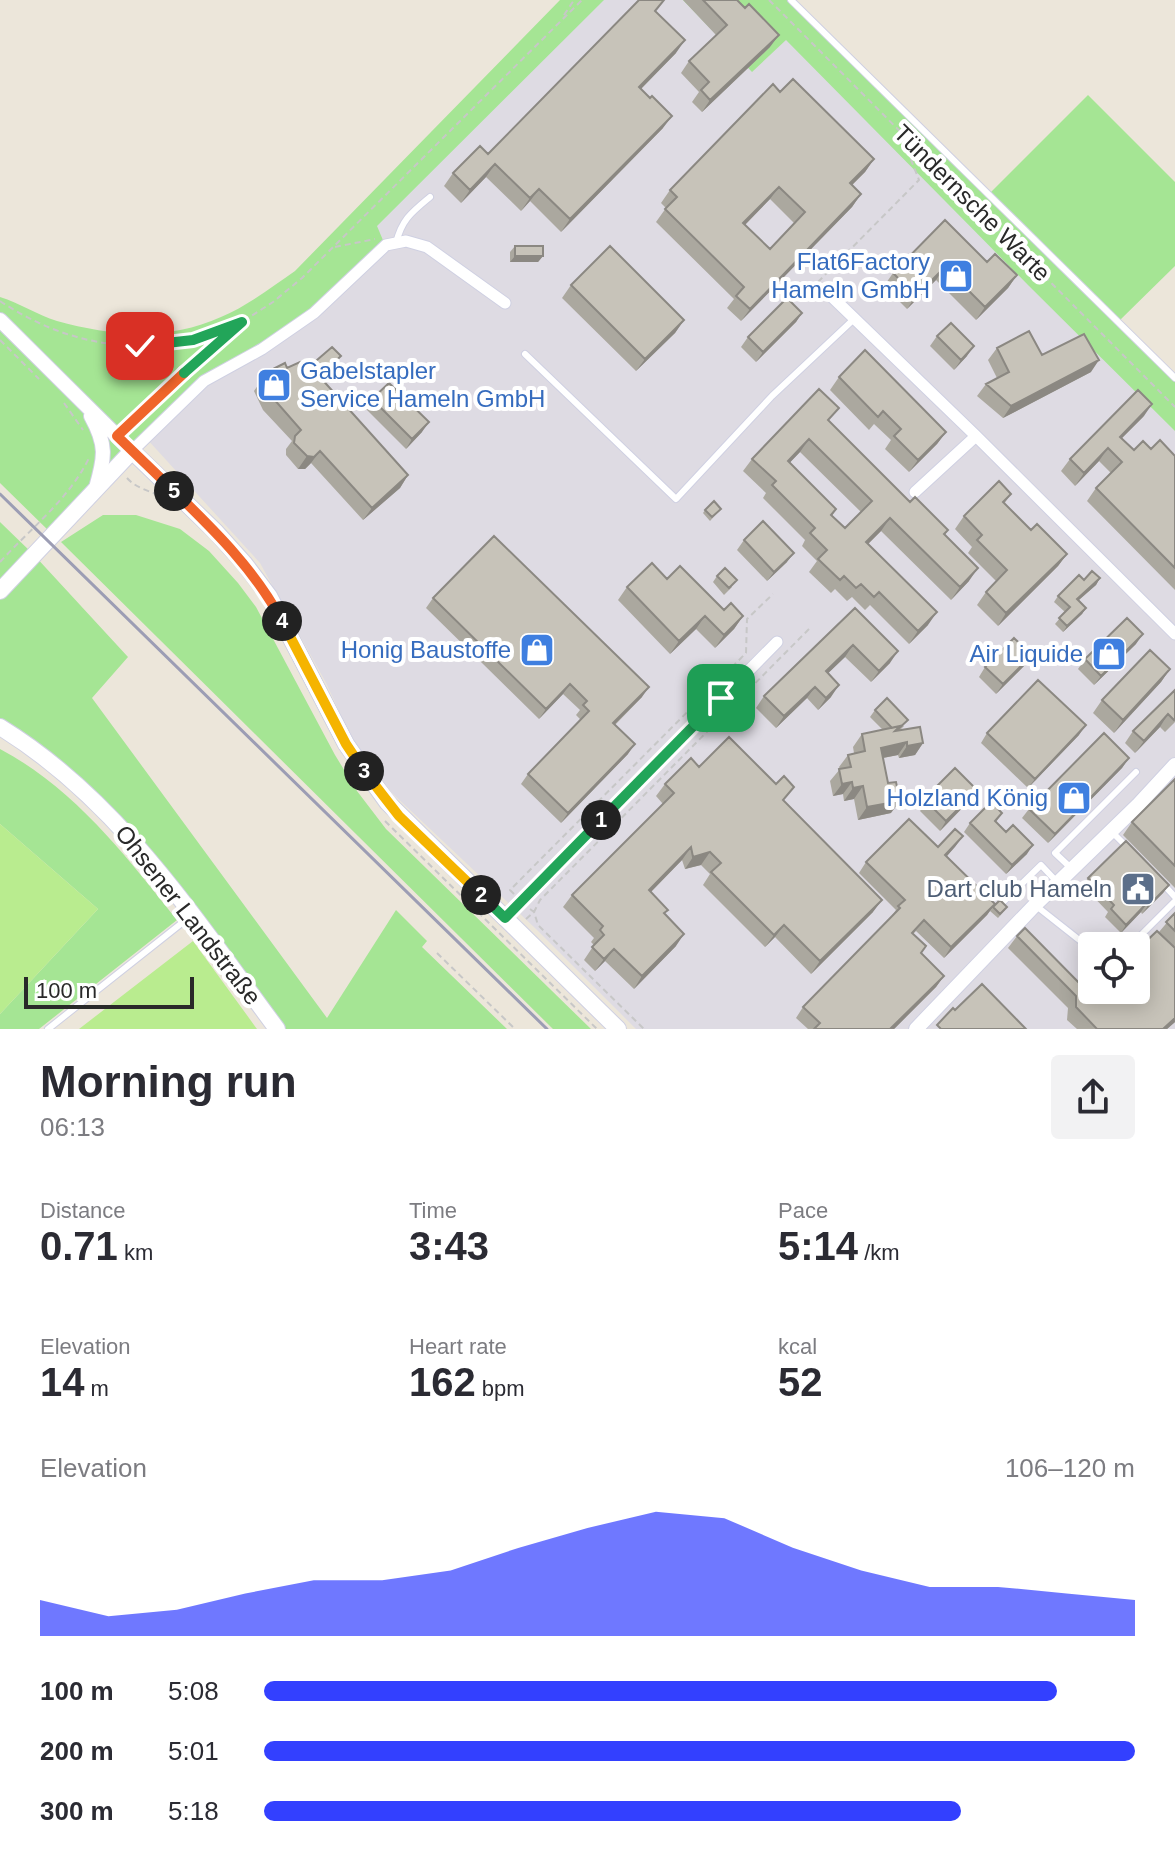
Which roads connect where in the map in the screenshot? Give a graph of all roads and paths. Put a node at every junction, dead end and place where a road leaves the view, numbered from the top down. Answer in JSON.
{"nodes":[{"id":1,"x":574,"y":0,"type":"edge"},
{"id":2,"x":582,"y":0,"type":"edge"},
{"id":3,"x":769,"y":0,"type":"edge"},
{"id":4,"x":791,"y":0,"type":"edge"},
{"id":5,"x":560,"y":20,"type":"junction"},
{"id":6,"x":900,"y":131,"type":"junction"},
{"id":7,"x":430,"y":197,"type":"dead end"},
{"id":8,"x":376,"y":238,"type":"dead end"},
{"id":9,"x":396,"y":243,"type":"junction"},
{"id":10,"x":333,"y":247,"type":"junction"},
{"id":11,"x":818,"y":282,"type":"dead end"},
{"id":12,"x":828,"y":293,"type":"dead end"},
{"id":13,"x":0,"y":301,"type":"edge"},
{"id":14,"x":505,"y":303,"type":"dead end"},
{"id":15,"x":854,"y":319,"type":"junction"},
{"id":16,"x":0,"y":320,"type":"edge"},
{"id":17,"x":242,"y":322,"type":"junction"},
{"id":18,"x":0,"y":340,"type":"edge"},
{"id":19,"x":525,"y":354,"type":"dead end"},
{"id":20,"x":1175,"y":378,"type":"edge"},
{"id":21,"x":43,"y":382,"type":"dead end"},
{"id":22,"x":82,"y":402,"type":"junction"},
{"id":23,"x":64,"y":403,"type":"dead end"},
{"id":24,"x":1175,"y":407,"type":"edge"},
{"id":25,"x":82,"y":429,"type":"dead end"},
{"id":26,"x":117,"y":436,"type":"junction"},
{"id":27,"x":976,"y":436,"type":"junction"},
{"id":28,"x":132,"y":451,"type":"junction"},
{"id":29,"x":91,"y":453,"type":"dead end"},
{"id":30,"x":118,"y":467,"type":"junction"},
{"id":31,"x":96,"y":488,"type":"junction"},
{"id":32,"x":915,"y":492,"type":"dead end"},
{"id":33,"x":156,"y":494,"type":"dead end"},
{"id":34,"x":0,"y":562,"type":"edge"},
{"id":35,"x":0,"y":591,"type":"edge"},
{"id":36,"x":773,"y":594,"type":"dead end"},
{"id":37,"x":809,"y":629,"type":"dead end"},
{"id":38,"x":1175,"y":634,"type":"edge"},
{"id":39,"x":777,"y":642,"type":"dead end"},
{"id":40,"x":0,"y":727,"type":"edge"},
{"id":41,"x":1175,"y":765,"type":"edge"},
{"id":42,"x":1136,"y":772,"type":"dead end"},
{"id":43,"x":386,"y":822,"type":"dead end"},
{"id":44,"x":1111,"y":831,"type":"junction"},
{"id":45,"x":1131,"y":851,"type":"edge"},
{"id":46,"x":1072,"y":869,"type":"junction"},
{"id":47,"x":1153,"y":874,"type":"edge"},
{"id":48,"x":1058,"y":883,"type":"junction"},
{"id":49,"x":1175,"y":899,"type":"edge"},
{"id":50,"x":521,"y":901,"type":"junction"},
{"id":51,"x":1003,"y":902,"type":"edge"},
{"id":52,"x":1035,"y":905,"type":"junction"},
{"id":53,"x":534,"y":912,"type":"junction"},
{"id":54,"x":192,"y":915,"type":"junction"},
{"id":55,"x":505,"y":918,"type":"junction"},
{"id":56,"x":1145,"y":931,"type":"joint"},
{"id":57,"x":1078,"y":939,"type":"edge"},
{"id":58,"x":1155,"y":940,"type":"edge"},
{"id":59,"x":437,"y":953,"type":"dead end"},
{"id":60,"x":48,"y":1029,"type":"edge"},
{"id":61,"x":277,"y":1029,"type":"edge"},
{"id":62,"x":515,"y":1029,"type":"edge"},
{"id":63,"x":597,"y":1029,"type":"edge"},
{"id":64,"x":618,"y":1029,"type":"edge"},
{"id":65,"x":644,"y":1029,"type":"edge"},
{"id":66,"x":916,"y":1029,"type":"edge"}],
"edges":[{"from":1,"to":5,"type":"path"},
{"from":2,"to":5,"type":"path"},
{"from":3,"to":6,"type":"path","name":"Tündernsche Warte"},
{"from":4,"to":20,"type":"lane","name":"Tündernsche Warte"},
{"from":5,"to":10,"type":"path"},
{"from":6,"to":11,"type":"path"},
{"from":6,"to":24,"type":"path","name":"Tündernsche Warte"},
{"from":7,"to":9,"type":"lane"},
{"from":8,"to":10,"type":"path"},
{"from":9,"to":14,"type":"street"},
{"from":9,"to":28,"type":"street"},
{"from":10,"to":17,"type":"path"},
{"from":12,"to":15,"type":"street"},
{"from":13,"to":17,"type":"path"},
{"from":15,"to":19,"type":"lane"},
{"from":15,"to":27,"type":"street"},
{"from":16,"to":22,"type":"street"},
{"from":17,"to":26,"type":"path"},
{"from":18,"to":21,"type":"path"},
{"from":22,"to":26,"type":"street"},
{"from":22,"to":31,"type":"street"},
{"from":23,"to":25,"type":"path"},
{"from":26,"to":28,"type":"street"},
{"from":27,"to":32,"type":"street"},
{"from":27,"to":38,"type":"street"},
{"from":28,"to":30,"type":"main road"},
{"from":28,"to":55,"type":"main road"},
{"from":29,"to":34,"type":"path"},
{"from":30,"to":31,"type":"main road"},
{"from":30,"to":33,"type":"path"},
{"from":31,"to":35,"type":"main road"},
{"from":36,"to":50,"type":"path"},
{"from":37,"to":53,"type":"path"},
{"from":39,"to":50,"type":"street"},
{"from":40,"to":54,"type":"main road","name":"Ohsener Landstraße"},
{"from":41,"to":44,"type":"street"},
{"from":42,"to":46,"type":"lane"},
{"from":43,"to":63,"type":"path"},
{"from":44,"to":45,"type":"lane"},
{"from":44,"to":46,"type":"street"},
{"from":46,"to":48,"type":"street"},
{"from":47,"to":49,"type":"lane"},
{"from":48,"to":51,"type":"lane"},
{"from":48,"to":52,"type":"street"},
{"from":49,"to":56,"type":"lane"},
{"from":50,"to":53,"type":"path"},
{"from":50,"to":55,"type":"street"},
{"from":52,"to":57,"type":"lane"},
{"from":52,"to":66,"type":"street"},
{"from":53,"to":65,"type":"path"},
{"from":54,"to":60,"type":"lane"},
{"from":54,"to":61,"type":"main road","name":"Ohsener Landstraße"},
{"from":55,"to":64,"type":"main road"},
{"from":56,"to":58,"type":"lane"},
{"from":59,"to":62,"type":"path"}]}
